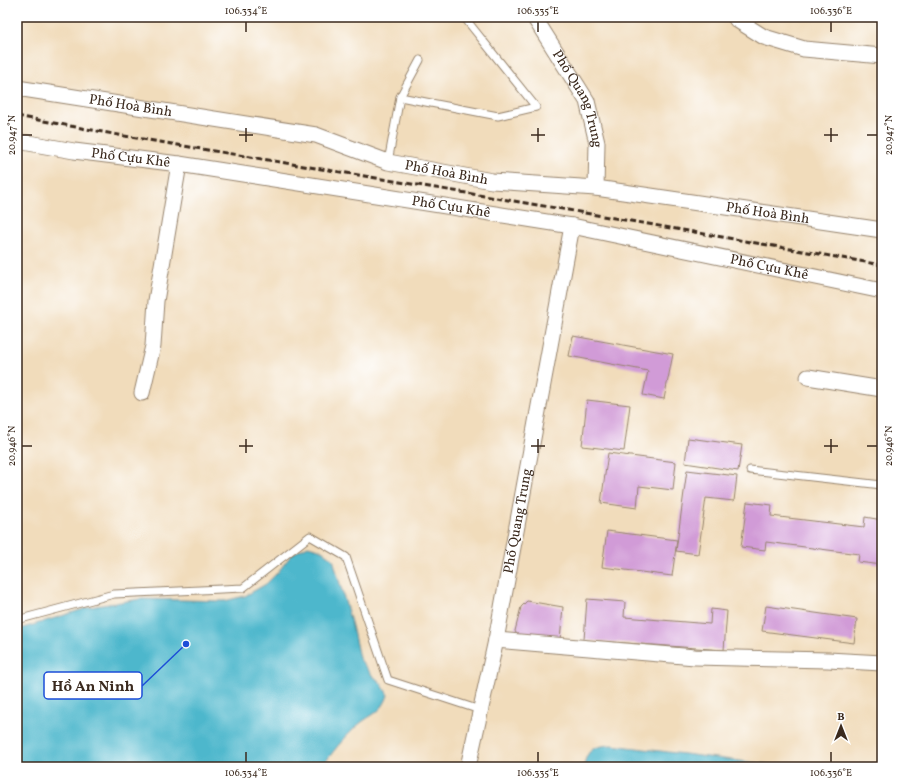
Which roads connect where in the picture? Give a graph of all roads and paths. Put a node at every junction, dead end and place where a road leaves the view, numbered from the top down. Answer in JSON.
{"nodes":[{"id":1,"x":464,"y":17,"type":"edge"},
{"id":2,"x":534,"y":17,"type":"edge"},
{"id":3,"x":736,"y":18,"type":"edge"},
{"id":4,"x":882,"y":56,"type":"edge"},
{"id":5,"x":420,"y":60,"type":"dead end"},
{"id":6,"x":17,"y":88,"type":"edge"},
{"id":7,"x":400,"y":97,"type":"junction"},
{"id":8,"x":17,"y":141,"type":"edge"},
{"id":9,"x":388,"y":162,"type":"junction"},
{"id":10,"x":179,"y":164,"type":"junction"},
{"id":11,"x":596,"y":188,"type":"junction"},
{"id":12,"x":572,"y":226,"type":"junction"},
{"id":13,"x":882,"y":230,"type":"edge"},
{"id":14,"x":882,"y":291,"type":"edge"},
{"id":15,"x":808,"y":377,"type":"dead end"},
{"id":16,"x":882,"y":390,"type":"edge"},
{"id":17,"x":142,"y":393,"type":"dead end"},
{"id":18,"x":750,"y":470,"type":"dead end"},
{"id":19,"x":882,"y":485,"type":"edge"},
{"id":20,"x":17,"y":620,"type":"edge"},
{"id":21,"x":496,"y":640,"type":"junction"},
{"id":22,"x":882,"y":663,"type":"edge"},
{"id":23,"x":480,"y":710,"type":"junction"},
{"id":24,"x":468,"y":767,"type":"edge"}],
"edges":[{"from":1,"to":7,"type":"lane"},
{"from":2,"to":11,"type":"street","name":"Phố Quang Trung"},
{"from":3,"to":4,"type":"street"},
{"from":5,"to":7,"type":"lane"},
{"from":6,"to":9,"type":"street","name":"Phố Hoà Bình"},
{"from":7,"to":9,"type":"lane"},
{"from":8,"to":10,"type":"street","name":"Phố Cựu Khê"},
{"from":9,"to":11,"type":"street","name":"Phố Hoà Bình"},
{"from":10,"to":12,"type":"street","name":"Phố Cựu Khê"},
{"from":10,"to":17,"type":"street"},
{"from":11,"to":13,"type":"street","name":"Phố Hoà Bình"},
{"from":12,"to":14,"type":"street","name":"Phố Cựu Khê"},
{"from":12,"to":21,"type":"street","name":"Phố Quang Trung"},
{"from":15,"to":16,"type":"street"},
{"from":18,"to":19,"type":"lane"},
{"from":20,"to":23,"type":"lane"},
{"from":21,"to":22,"type":"street"},
{"from":21,"to":23,"type":"street","name":"Phố Quang Trung"},
{"from":23,"to":24,"type":"street","name":"Phố Quang Trung"}]}
